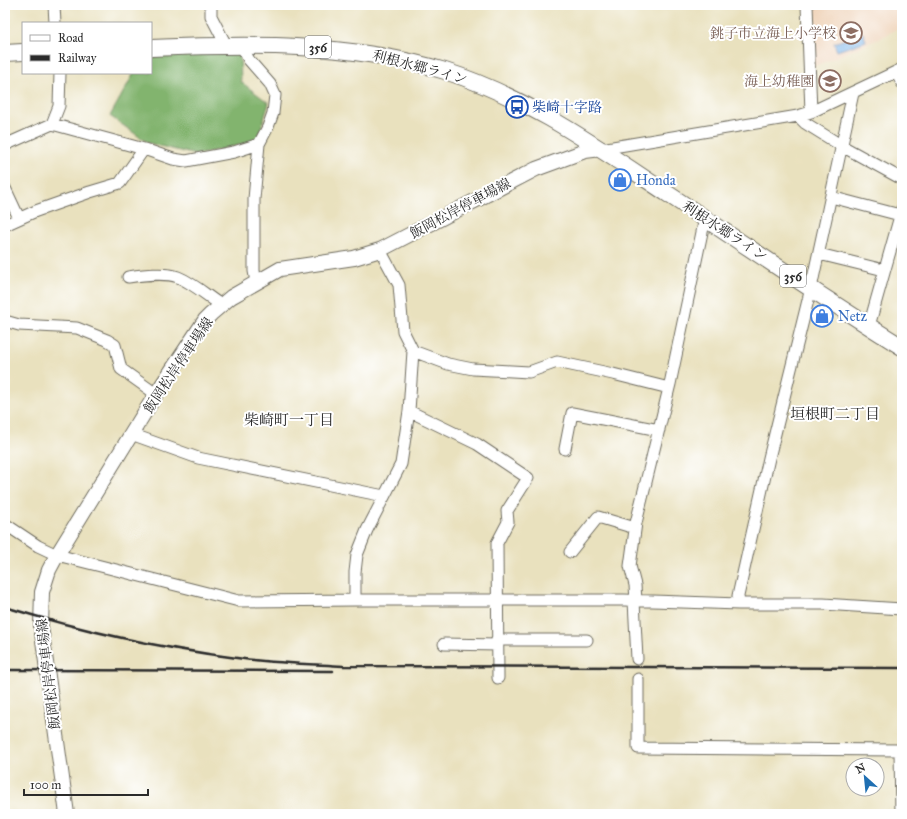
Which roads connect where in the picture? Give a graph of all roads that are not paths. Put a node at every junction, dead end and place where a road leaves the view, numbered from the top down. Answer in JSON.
{"nodes":[{"id":1,"x":54,"y":5,"type":"edge"},
{"id":2,"x":211,"y":5,"type":"edge"},
{"id":3,"x":807,"y":5,"type":"edge"},
{"id":4,"x":56,"y":22,"type":"edge"},
{"id":5,"x":233,"y":45,"type":"junction"},
{"id":6,"x":152,"y":48,"type":"edge"},
{"id":7,"x":5,"y":52,"type":"edge"},
{"id":8,"x":22,"y":52,"type":"edge"},
{"id":9,"x":899,"y":70,"type":"edge"},
{"id":10,"x":60,"y":74,"type":"edge"},
{"id":11,"x":902,"y":83,"type":"edge"},
{"id":12,"x":853,"y":93,"type":"junction"},
{"id":13,"x":811,"y":112,"type":"junction"},
{"id":14,"x":798,"y":116,"type":"junction"},
{"id":15,"x":52,"y":124,"type":"junction"},
{"id":16,"x":259,"y":144,"type":"junction"},
{"id":17,"x":5,"y":145,"type":"edge"},
{"id":18,"x":842,"y":146,"type":"junction"},
{"id":19,"x":144,"y":149,"type":"junction"},
{"id":20,"x":601,"y":149,"type":"junction"},
{"id":21,"x":902,"y":179,"type":"edge"},
{"id":22,"x":5,"y":188,"type":"edge"},
{"id":23,"x":831,"y":197,"type":"junction"},
{"id":24,"x":901,"y":212,"type":"edge"},
{"id":25,"x":19,"y":218,"type":"junction"},
{"id":26,"x":705,"y":218,"type":"junction"},
{"id":27,"x":5,"y":225,"type":"edge"},
{"id":28,"x":380,"y":250,"type":"junction"},
{"id":29,"x":819,"y":254,"type":"junction"},
{"id":30,"x":884,"y":270,"type":"junction"},
{"id":31,"x":128,"y":277,"type":"dead end"},
{"id":32,"x":256,"y":282,"type":"junction"},
{"id":33,"x":811,"y":288,"type":"junction"},
{"id":34,"x":220,"y":305,"type":"junction"},
{"id":35,"x":5,"y":321,"type":"edge"},
{"id":36,"x":869,"y":326,"type":"junction"},
{"id":37,"x":902,"y":347,"type":"edge"},
{"id":38,"x":413,"y":351,"type":"junction"},
{"id":39,"x":669,"y":388,"type":"junction"},
{"id":40,"x":156,"y":394,"type":"junction"},
{"id":41,"x":409,"y":411,"type":"junction"},
{"id":42,"x":659,"y":430,"type":"junction"},
{"id":43,"x":132,"y":434,"type":"junction"},
{"id":44,"x":565,"y":450,"type":"dead end"},
{"id":45,"x":384,"y":496,"type":"junction"},
{"id":46,"x":5,"y":524,"type":"edge"},
{"id":47,"x":635,"y":528,"type":"junction"},
{"id":48,"x":570,"y":552,"type":"dead end"},
{"id":49,"x":57,"y":555,"type":"junction"},
{"id":50,"x":497,"y":599,"type":"junction"},
{"id":51,"x":355,"y":600,"type":"junction"},
{"id":52,"x":635,"y":601,"type":"junction"},
{"id":53,"x":740,"y":604,"type":"junction"},
{"id":54,"x":902,"y":609,"type":"edge"},
{"id":55,"x":587,"y":640,"type":"dead end"},
{"id":56,"x":497,"y":642,"type":"junction"},
{"id":57,"x":444,"y":644,"type":"dead end"},
{"id":58,"x":637,"y":659,"type":"dead end"},
{"id":59,"x":498,"y":678,"type":"dead end"},
{"id":60,"x":638,"y":679,"type":"dead end"},
{"id":61,"x":901,"y":750,"type":"edge"},
{"id":62,"x":67,"y":814,"type":"edge"},
{"id":63,"x":901,"y":814,"type":"edge"}],
"edges":[{"from":1,"to":4,"type":"street"},
{"from":2,"to":5,"type":"street"},
{"from":3,"to":13,"type":"street"},
{"from":5,"to":6,"type":"highway","name":"利根水郷ライン","number":"356"},
{"from":5,"to":16,"type":"street"},
{"from":5,"to":20,"type":"highway","name":"利根水郷ライン","number":"356"},
{"from":7,"to":8,"type":"highway"},
{"from":9,"to":11,"type":"street"},
{"from":9,"to":12,"type":"street"},
{"from":10,"to":15,"type":"street"},
{"from":12,"to":13,"type":"street"},
{"from":12,"to":18,"type":"street"},
{"from":13,"to":14,"type":"street"},
{"from":14,"to":18,"type":"street"},
{"from":14,"to":20,"type":"street"},
{"from":15,"to":17,"type":"street"},
{"from":15,"to":19,"type":"street"},
{"from":16,"to":19,"type":"street"},
{"from":16,"to":32,"type":"street"},
{"from":18,"to":21,"type":"street"},
{"from":18,"to":23,"type":"street"},
{"from":19,"to":25,"type":"street"},
{"from":20,"to":26,"type":"highway","name":"利根水郷ライン","number":"356"},
{"from":20,"to":28,"type":"main road","name":"飯岡松岸停車場線"},
{"from":22,"to":25,"type":"street"},
{"from":23,"to":24,"type":"street"},
{"from":23,"to":29,"type":"street"},
{"from":24,"to":30,"type":"street"},
{"from":25,"to":27,"type":"street"},
{"from":26,"to":33,"type":"highway","name":"利根水郷ライン","number":"356"},
{"from":26,"to":39,"type":"street"},
{"from":28,"to":32,"type":"main road","name":"飯岡松岸停車場線"},
{"from":28,"to":38,"type":"street"},
{"from":29,"to":30,"type":"street"},
{"from":29,"to":33,"type":"street"},
{"from":30,"to":36,"type":"street"},
{"from":31,"to":34,"type":"street"},
{"from":32,"to":34,"type":"main road","name":"飯岡松岸停車場線"},
{"from":33,"to":36,"type":"highway","name":"利根水郷ライン","number":"356"},
{"from":33,"to":53,"type":"street"},
{"from":34,"to":40,"type":"main road","name":"飯岡松岸停車場線"},
{"from":35,"to":40,"type":"street"},
{"from":36,"to":37,"type":"highway","name":"利根水郷ライン","number":"356"},
{"from":38,"to":39,"type":"street"},
{"from":38,"to":41,"type":"street"},
{"from":39,"to":42,"type":"street"},
{"from":40,"to":43,"type":"main road","name":"飯岡松岸停車場線"},
{"from":41,"to":45,"type":"street"},
{"from":41,"to":50,"type":"street"},
{"from":42,"to":44,"type":"street"},
{"from":42,"to":47,"type":"street"},
{"from":43,"to":45,"type":"street"},
{"from":43,"to":49,"type":"main road","name":"飯岡松岸停車場線"},
{"from":45,"to":51,"type":"street"},
{"from":46,"to":49,"type":"street"},
{"from":47,"to":48,"type":"street"},
{"from":47,"to":52,"type":"street"},
{"from":49,"to":51,"type":"street"},
{"from":49,"to":62,"type":"main road","name":"飯岡松岸停車場線"},
{"from":50,"to":51,"type":"street"},
{"from":50,"to":52,"type":"street"},
{"from":50,"to":56,"type":"street"},
{"from":52,"to":53,"type":"street"},
{"from":52,"to":58,"type":"street"},
{"from":53,"to":54,"type":"street"},
{"from":55,"to":56,"type":"street"},
{"from":56,"to":57,"type":"street"},
{"from":56,"to":59,"type":"street"},
{"from":60,"to":61,"type":"street"},
{"from":61,"to":63,"type":"street"}]}
